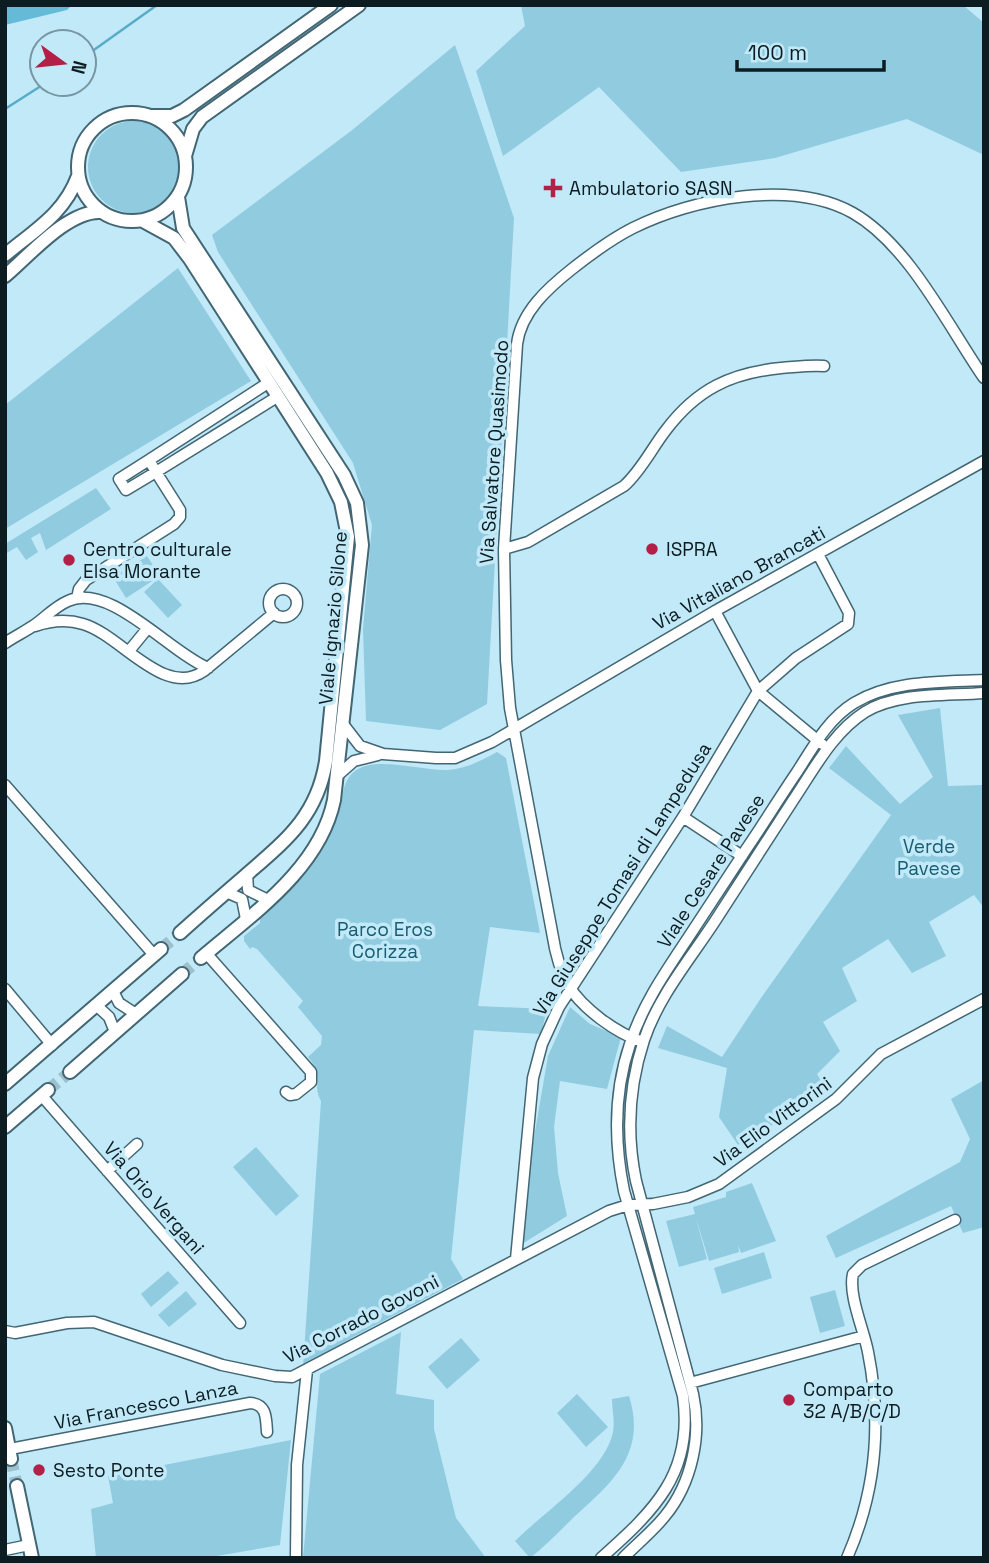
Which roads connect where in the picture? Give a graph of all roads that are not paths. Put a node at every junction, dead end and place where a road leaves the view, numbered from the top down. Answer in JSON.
{"nodes":[{"id":1,"x":331,"y":5,"type":"edge"},
{"id":2,"x":359,"y":5,"type":"edge"},
{"id":3,"x":151,"y":116,"type":"junction"},
{"id":4,"x":185,"y":157,"type":"junction"},
{"id":5,"x":78,"y":176,"type":"junction"},
{"id":6,"x":178,"y":197,"type":"junction"},
{"id":7,"x":101,"y":212,"type":"junction"},
{"id":8,"x":143,"y":221,"type":"junction"},
{"id":9,"x":5,"y":255,"type":"edge"},
{"id":10,"x":5,"y":276,"type":"edge"},
{"id":11,"x":824,"y":366,"type":"dead end"},
{"id":12,"x":984,"y":378,"type":"edge"},
{"id":13,"x":268,"y":383,"type":"junction"},
{"id":14,"x":277,"y":397,"type":"junction"},
{"id":15,"x":149,"y":460,"type":"junction"},
{"id":16,"x":984,"y":461,"type":"edge"},
{"id":17,"x":156,"y":472,"type":"junction"},
{"id":18,"x":504,"y":549,"type":"junction"},
{"id":19,"x":818,"y":554,"type":"junction"},
{"id":20,"x":77,"y":598,"type":"junction"},
{"id":21,"x":715,"y":611,"type":"junction"},
{"id":22,"x":274,"y":613,"type":"dead end"},
{"id":23,"x":34,"y":625,"type":"junction"},
{"id":24,"x":147,"y":629,"type":"junction"},
{"id":25,"x":5,"y":643,"type":"edge"},
{"id":26,"x":129,"y":651,"type":"junction"},
{"id":27,"x":208,"y":668,"type":"junction"},
{"id":28,"x":984,"y":680,"type":"edge"},
{"id":29,"x":758,"y":691,"type":"junction"},
{"id":30,"x":984,"y":693,"type":"edge"},
{"id":31,"x":343,"y":723,"type":"junction"},
{"id":32,"x":514,"y":728,"type":"junction"},
{"id":33,"x":818,"y":740,"type":"junction"},
{"id":34,"x":828,"y":748,"type":"junction"},
{"id":35,"x":383,"y":754,"type":"junction"},
{"id":36,"x":337,"y":776,"type":"junction"},
{"id":37,"x":5,"y":785,"type":"edge"},
{"id":38,"x":683,"y":817,"type":"junction"},
{"id":39,"x":742,"y":856,"type":"junction"},
{"id":40,"x":247,"y":874,"type":"junction"},
{"id":41,"x":725,"y":881,"type":"junction"},
{"id":42,"x":737,"y":887,"type":"junction"},
{"id":43,"x":226,"y":892,"type":"junction"},
{"id":44,"x":268,"y":900,"type":"junction"},
{"id":45,"x":246,"y":919,"type":"junction"},
{"id":46,"x":180,"y":933,"type":"tunnel mouth"},
{"id":47,"x":157,"y":952,"type":"joint"},
{"id":48,"x":204,"y":956,"type":"joint"},
{"id":49,"x":182,"y":974,"type":"tunnel mouth"},
{"id":50,"x":570,"y":988,"type":"junction"},
{"id":51,"x":5,"y":989,"type":"edge"},
{"id":52,"x":113,"y":990,"type":"junction"},
{"id":53,"x":984,"y":999,"type":"edge"},
{"id":54,"x":96,"y":1005,"type":"junction"},
{"id":55,"x":136,"y":1014,"type":"junction"},
{"id":56,"x":115,"y":1032,"type":"junction"},
{"id":57,"x":632,"y":1038,"type":"junction"},
{"id":58,"x":643,"y":1042,"type":"junction"},
{"id":59,"x":52,"y":1045,"type":"junction"},
{"id":60,"x":69,"y":1072,"type":"tunnel mouth"},
{"id":61,"x":5,"y":1084,"type":"edge"},
{"id":62,"x":286,"y":1091,"type":"dead end"},
{"id":63,"x":45,"y":1093,"type":"joint"},
{"id":64,"x":5,"y":1127,"type":"edge"},
{"id":65,"x":137,"y":1144,"type":"dead end"},
{"id":66,"x":107,"y":1171,"type":"junction"},
{"id":67,"x":628,"y":1205,"type":"junction"},
{"id":68,"x":642,"y":1205,"type":"junction"},
{"id":69,"x":955,"y":1220,"type":"dead end"},
{"id":70,"x":516,"y":1259,"type":"junction"},
{"id":71,"x":240,"y":1324,"type":"dead end"},
{"id":72,"x":10,"y":1332,"type":"edge"},
{"id":73,"x":864,"y":1336,"type":"junction"},
{"id":74,"x":5,"y":1342,"type":"edge"},
{"id":75,"x":307,"y":1370,"type":"junction"},
{"id":76,"x":690,"y":1382,"type":"junction"},
{"id":77,"x":5,"y":1428,"type":"edge"},
{"id":78,"x":267,"y":1433,"type":"dead end"},
{"id":79,"x":10,"y":1454,"type":"joint"},
{"id":80,"x":17,"y":1486,"type":"tunnel mouth"},
{"id":81,"x":631,"y":1530,"type":"junction"},
{"id":82,"x":640,"y":1541,"type":"junction"},
{"id":83,"x":5,"y":1550,"type":"edge"},
{"id":84,"x":30,"y":1551,"type":"edge"},
{"id":85,"x":296,"y":1558,"type":"edge"},
{"id":86,"x":601,"y":1558,"type":"edge"},
{"id":87,"x":622,"y":1558,"type":"edge"},
{"id":88,"x":847,"y":1558,"type":"edge"}],
"edges":[{"from":1,"to":3,"type":"street"},
{"from":2,"to":4,"type":"street"},
{"from":3,"to":4,"type":"street"},
{"from":3,"to":5,"type":"street"},
{"from":4,"to":6,"type":"street"},
{"from":5,"to":7,"type":"street"},
{"from":5,"to":9,"type":"street"},
{"from":6,"to":8,"type":"street"},
{"from":6,"to":31,"type":"street","name":"Viale Ignazio Silone"},
{"from":7,"to":8,"type":"street"},
{"from":7,"to":10,"type":"street"},
{"from":8,"to":13,"type":"street","name":"Viale Ignazio Silone"},
{"from":11,"to":18,"type":"street"},
{"from":12,"to":18,"type":"street","name":"Via Salvatore Quasimodo"},
{"from":13,"to":14,"type":"street","name":"Viale Ignazio Silone"},
{"from":13,"to":15,"type":"street"},
{"from":14,"to":17,"type":"street"},
{"from":14,"to":40,"type":"street","name":"Viale Ignazio Silone"},
{"from":15,"to":17,"type":"street"},
{"from":15,"to":17,"type":"street"},
{"from":16,"to":19,"type":"street","name":"Via Vitaliano Brancati"},
{"from":17,"to":20,"type":"street"},
{"from":18,"to":32,"type":"street","name":"Via Salvatore Quasimodo"},
{"from":19,"to":21,"type":"street","name":"Via Vitaliano Brancati"},
{"from":19,"to":29,"type":"street","name":"Via Giuseppe Tomasi di Lampedusa"},
{"from":20,"to":23,"type":"street"},
{"from":20,"to":24,"type":"street"},
{"from":21,"to":29,"type":"street"},
{"from":21,"to":32,"type":"street","name":"Via Vitaliano Brancati"},
{"from":22,"to":27,"type":"street"},
{"from":23,"to":25,"type":"street"},
{"from":23,"to":26,"type":"street"},
{"from":24,"to":26,"type":"street"},
{"from":24,"to":27,"type":"street"},
{"from":26,"to":27,"type":"street"},
{"from":28,"to":33,"type":"street","name":"Viale Cesare Pavese"},
{"from":29,"to":33,"type":"street"},
{"from":29,"to":38,"type":"street","name":"Via Giuseppe Tomasi di Lampedusa"},
{"from":30,"to":34,"type":"street","name":"Viale Cesare Pavese"},
{"from":31,"to":35,"type":"street"},
{"from":31,"to":36,"type":"street","name":"Viale Ignazio Silone"},
{"from":32,"to":35,"type":"street","name":"Via Vitaliano Brancati"},
{"from":32,"to":50,"type":"street","name":"Via Salvatore Quasimodo"},
{"from":33,"to":34,"type":"street"},
{"from":33,"to":39,"type":"street","name":"Viale Cesare Pavese"},
{"from":34,"to":42,"type":"street","name":"Viale Cesare Pavese"},
{"from":35,"to":36,"type":"street"},
{"from":36,"to":44,"type":"street","name":"Viale Ignazio Silone"},
{"from":37,"to":47,"type":"street"},
{"from":38,"to":39,"type":"street"},
{"from":38,"to":50,"type":"street","name":"Via Giuseppe Tomasi di Lampedusa"},
{"from":39,"to":41,"type":"street","name":"Viale Cesare Pavese"},
{"from":40,"to":43,"type":"street","name":"Viale Ignazio Silone"},
{"from":40,"to":44,"type":"street"},
{"from":41,"to":42,"type":"street"},
{"from":41,"to":57,"type":"street","name":"Viale Cesare Pavese"},
{"from":42,"to":58,"type":"street","name":"Viale Cesare Pavese"},
{"from":43,"to":45,"type":"street"},
{"from":43,"to":46,"type":"street","name":"Viale Ignazio Silone"},
{"from":44,"to":45,"type":"street","name":"Viale Ignazio Silone"},
{"from":45,"to":48,"type":"street","name":"Viale Ignazio Silone"},
{"from":47,"to":52,"type":"street"},
{"from":48,"to":62,"type":"street"},
{"from":49,"to":55,"type":"street"},
{"from":50,"to":57,"type":"street","name":"Via Salvatore Quasimodo"},
{"from":50,"to":70,"type":"street","name":"Via Giuseppe Tomasi di Lampedusa"},
{"from":51,"to":59,"type":"street"},
{"from":52,"to":54,"type":"street"},
{"from":52,"to":55,"type":"street"},
{"from":53,"to":68,"type":"street","name":"Via Elio Vittorini"},
{"from":54,"to":56,"type":"street"},
{"from":54,"to":59,"type":"street"},
{"from":55,"to":56,"type":"street"},
{"from":56,"to":60,"type":"street"},
{"from":57,"to":58,"type":"street","name":"Via Salvatore Quasimodo"},
{"from":57,"to":67,"type":"street","name":"Viale Cesare Pavese"},
{"from":58,"to":68,"type":"street","name":"Viale Cesare Pavese"},
{"from":59,"to":61,"type":"street"},
{"from":63,"to":64,"type":"street"},
{"from":63,"to":66,"type":"street","name":"Via Orio Vergani"},
{"from":65,"to":66,"type":"street"},
{"from":66,"to":71,"type":"street","name":"Via Orio Vergani"},
{"from":67,"to":68,"type":"street"},
{"from":67,"to":70,"type":"street","name":"Via Corrado Govoni"},
{"from":67,"to":81,"type":"street","name":"Viale Cesare Pavese"},
{"from":68,"to":76,"type":"street","name":"Viale Cesare Pavese"},
{"from":69,"to":73,"type":"street"},
{"from":70,"to":75,"type":"street","name":"Via Corrado Govoni"},
{"from":72,"to":74,"type":"street","name":"Via Corrado Govoni"},
{"from":72,"to":75,"type":"street","name":"Via Corrado Govoni"},
{"from":73,"to":76,"type":"street"},
{"from":73,"to":88,"type":"street"},
{"from":75,"to":85,"type":"street"},
{"from":76,"to":82,"type":"street","name":"Viale Cesare Pavese"},
{"from":77,"to":79,"type":"street"},
{"from":78,"to":79,"type":"street","name":"Via Francesco Lanza"},
{"from":80,"to":84,"type":"street"},
{"from":81,"to":82,"type":"street"},
{"from":81,"to":86,"type":"street","name":"Viale Cesare Pavese"},
{"from":82,"to":87,"type":"street","name":"Viale Cesare Pavese"},
{"from":83,"to":84,"type":"street"}]}
